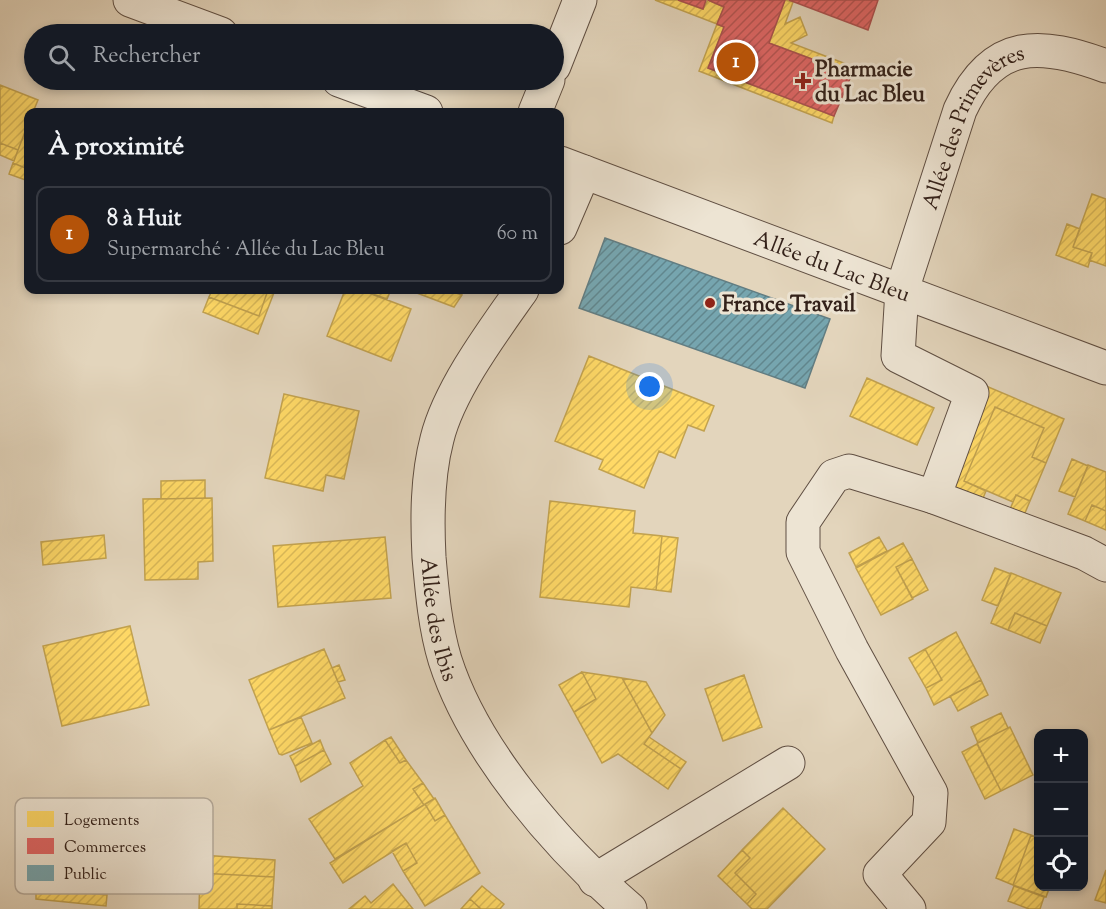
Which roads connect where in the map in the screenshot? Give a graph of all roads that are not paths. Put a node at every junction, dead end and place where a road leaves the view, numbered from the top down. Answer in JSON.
{"nodes":[{"id":1,"x":130,"y":0,"type":"edge"},
{"id":2,"x":580,"y":0,"type":"edge"},
{"id":3,"x":194,"y":24,"type":"edge"},
{"id":4,"x":564,"y":41,"type":"edge"},
{"id":5,"x":1106,"y":66,"type":"edge"},
{"id":6,"x":366,"y":90,"type":"edge"},
{"id":7,"x":544,"y":90,"type":"edge"},
{"id":8,"x":415,"y":108,"type":"edge"},
{"id":9,"x":537,"y":108,"type":"edge"},
{"id":10,"x":572,"y":167,"type":"edge"},
{"id":11,"x":564,"y":208,"type":"edge"},
{"id":12,"x":903,"y":290,"type":"junction"},
{"id":13,"x":519,"y":294,"type":"edge"},
{"id":14,"x":1106,"y":368,"type":"edge"},
{"id":15,"x":934,"y":497,"type":"junction"},
{"id":16,"x":1106,"y":565,"type":"edge"},
{"id":17,"x":788,"y":763,"type":"dead end"},
{"id":18,"x":596,"y":880,"type":"junction"},
{"id":19,"x":630,"y":909,"type":"edge"},
{"id":20,"x":909,"y":909,"type":"edge"}],
"edges":[{"from":1,"to":3,"type":"street"},
{"from":2,"to":4,"type":"street"},
{"from":5,"to":12,"type":"street","name":"Allée des Primevères"},
{"from":6,"to":8,"type":"street"},
{"from":7,"to":9,"type":"street"},
{"from":10,"to":11,"type":"street"},
{"from":10,"to":12,"type":"street","name":"Allée du Lac Bleu"},
{"from":12,"to":14,"type":"street","name":"Allée du Lac Bleu"},
{"from":12,"to":15,"type":"street","name":"Allée des Primevères"},
{"from":13,"to":18,"type":"street","name":"Allée des Ibis"},
{"from":15,"to":16,"type":"street"},
{"from":15,"to":20,"type":"street"},
{"from":17,"to":18,"type":"street"},
{"from":18,"to":19,"type":"street","name":"Allée des Ibis"}]}
